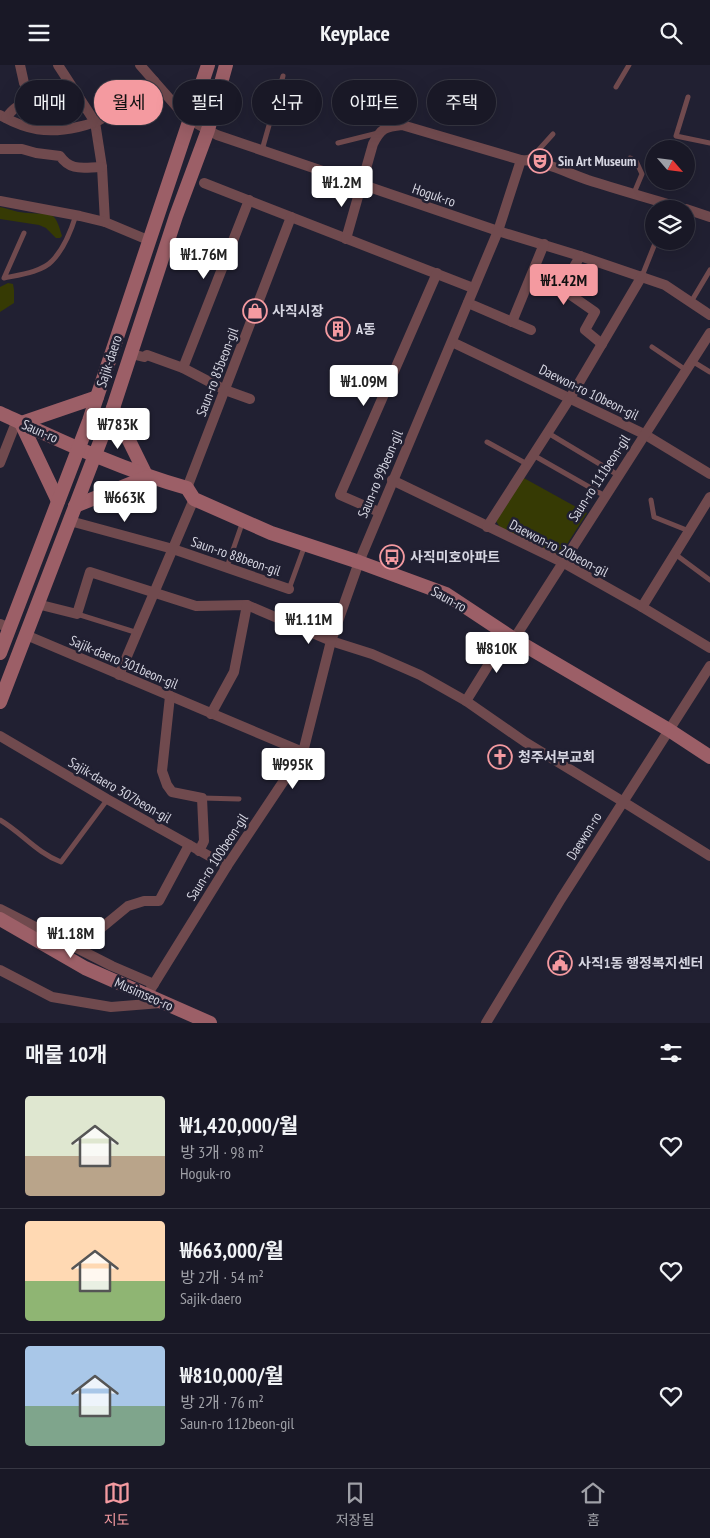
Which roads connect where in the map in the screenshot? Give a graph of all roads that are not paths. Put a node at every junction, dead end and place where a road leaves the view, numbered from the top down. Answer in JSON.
{"nodes":[{"id":1,"x":20,"y":65,"type":"edge"},
{"id":2,"x":58,"y":65,"type":"edge"},
{"id":3,"x":140,"y":65,"type":"edge"},
{"id":4,"x":208,"y":65,"type":"edge"},
{"id":5,"x":226,"y":65,"type":"edge"},
{"id":6,"x":628,"y":65,"type":"edge"},
{"id":7,"x":283,"y":77,"type":"dead end"},
{"id":8,"x":153,"y":80,"type":"edge"},
{"id":9,"x":203,"y":80,"type":"edge"},
{"id":10,"x":616,"y":87,"type":"dead end"},
{"id":11,"x":163,"y":91,"type":"edge"},
{"id":12,"x":688,"y":97,"type":"dead end"},
{"id":13,"x":173,"y":102,"type":"edge"},
{"id":14,"x":3,"y":116,"type":"edge"},
{"id":15,"x":94,"y":120,"type":"edge"},
{"id":16,"x":94,"y":122,"type":"edge"},
{"id":17,"x":95,"y":125,"type":"edge"},
{"id":18,"x":188,"y":125,"type":"edge"},
{"id":19,"x":199,"y":125,"type":"edge"},
{"id":20,"x":208,"y":130,"type":"junction"},
{"id":21,"x":379,"y":133,"type":"junction"},
{"id":22,"x":553,"y":134,"type":"dead end"},
{"id":23,"x":338,"y":143,"type":"dead end"},
{"id":24,"x":710,"y":143,"type":"edge"},
{"id":25,"x":0,"y":149,"type":"edge"},
{"id":26,"x":262,"y":151,"type":"junction"},
{"id":27,"x":630,"y":158,"type":"dead end"},
{"id":28,"x":521,"y":160,"type":"junction"},
{"id":29,"x":102,"y":167,"type":"junction"},
{"id":30,"x":204,"y":183,"type":"dead end"},
{"id":31,"x":362,"y":185,"type":"junction"},
{"id":32,"x":634,"y":193,"type":"junction"},
{"id":33,"x":249,"y":200,"type":"junction"},
{"id":34,"x":656,"y":200,"type":"edge"},
{"id":35,"x":0,"y":201,"type":"edge"},
{"id":36,"x":695,"y":212,"type":"edge"},
{"id":37,"x":76,"y":215,"type":"junction"},
{"id":38,"x":291,"y":217,"type":"junction"},
{"id":39,"x":710,"y":217,"type":"edge"},
{"id":40,"x":105,"y":223,"type":"junction"},
{"id":41,"x":498,"y":231,"type":"junction"},
{"id":42,"x":24,"y":233,"type":"dead end"},
{"id":43,"x":346,"y":239,"type":"junction"},
{"id":44,"x":148,"y":240,"type":"junction"},
{"id":45,"x":544,"y":244,"type":"junction"},
{"id":46,"x":652,"y":250,"type":"edge"},
{"id":47,"x":580,"y":256,"type":"junction"},
{"id":48,"x":710,"y":270,"type":"edge"},
{"id":49,"x":437,"y":273,"type":"junction"},
{"id":50,"x":642,"y":276,"type":"junction"},
{"id":51,"x":2,"y":278,"type":"edge"},
{"id":52,"x":474,"y":288,"type":"junction"},
{"id":53,"x":691,"y":302,"type":"junction"},
{"id":54,"x":468,"y":303,"type":"junction"},
{"id":55,"x":710,"y":315,"type":"edge"},
{"id":56,"x":512,"y":322,"type":"junction"},
{"id":57,"x":531,"y":330,"type":"dead end"},
{"id":58,"x":710,"y":333,"type":"edge"},
{"id":59,"x":452,"y":342,"type":"junction"},
{"id":60,"x":602,"y":344,"type":"junction"},
{"id":61,"x":652,"y":347,"type":"dead end"},
{"id":62,"x":131,"y":354,"type":"junction"},
{"id":63,"x":689,"y":365,"type":"junction"},
{"id":64,"x":183,"y":368,"type":"junction"},
{"id":65,"x":710,"y":372,"type":"edge"},
{"id":66,"x":225,"y":390,"type":"junction"},
{"id":67,"x":97,"y":397,"type":"junction"},
{"id":68,"x":570,"y":397,"type":"junction"},
{"id":69,"x":250,"y":399,"type":"dead end"},
{"id":70,"x":113,"y":408,"type":"junction"},
{"id":71,"x":0,"y":413,"type":"edge"},
{"id":72,"x":19,"y":421,"type":"junction"},
{"id":73,"x":547,"y":433,"type":"junction"},
{"id":74,"x":644,"y":434,"type":"junction"},
{"id":75,"x":487,"y":442,"type":"dead end"},
{"id":76,"x":78,"y":448,"type":"junction"},
{"id":77,"x":95,"y":455,"type":"junction"},
{"id":78,"x":530,"y":459,"type":"junction"},
{"id":79,"x":0,"y":463,"type":"edge"},
{"id":80,"x":618,"y":475,"type":"junction"},
{"id":81,"x":710,"y":475,"type":"edge"},
{"id":82,"x":146,"y":477,"type":"junction"},
{"id":83,"x":392,"y":481,"type":"junction"},
{"id":84,"x":191,"y":494,"type":"junction"},
{"id":85,"x":605,"y":496,"type":"junction"},
{"id":86,"x":710,"y":497,"type":"edge"},
{"id":87,"x":651,"y":500,"type":"dead end"},
{"id":88,"x":58,"y":501,"type":"junction"},
{"id":89,"x":75,"y":506,"type":"junction"},
{"id":90,"x":379,"y":512,"type":"junction"},
{"id":91,"x":243,"y":520,"type":"junction"},
{"id":92,"x":70,"y":521,"type":"junction"},
{"id":93,"x":487,"y":527,"type":"junction"},
{"id":94,"x":689,"y":531,"type":"junction"},
{"id":95,"x":305,"y":545,"type":"junction"},
{"id":96,"x":173,"y":549,"type":"junction"},
{"id":97,"x":675,"y":554,"type":"junction"},
{"id":98,"x":359,"y":562,"type":"junction"},
{"id":99,"x":562,"y":562,"type":"junction"},
{"id":100,"x":226,"y":568,"type":"junction"},
{"id":101,"x":710,"y":580,"type":"edge"},
{"id":102,"x":289,"y":589,"type":"joint"},
{"id":103,"x":155,"y":592,"type":"junction"},
{"id":104,"x":38,"y":604,"type":"junction"},
{"id":105,"x":247,"y":605,"type":"junction"},
{"id":106,"x":642,"y":607,"type":"junction"},
{"id":107,"x":77,"y":614,"type":"junction"},
{"id":108,"x":5,"y":626,"type":"edge"},
{"id":109,"x":138,"y":633,"type":"junction"},
{"id":110,"x":26,"y":635,"type":"junction"},
{"id":111,"x":510,"y":637,"type":"junction"},
{"id":112,"x":331,"y":641,"type":"junction"},
{"id":113,"x":710,"y":647,"type":"edge"},
{"id":114,"x":0,"y":653,"type":"edge"},
{"id":115,"x":710,"y":666,"type":"edge"},
{"id":116,"x":119,"y":675,"type":"junction"},
{"id":117,"x":170,"y":696,"type":"junction"},
{"id":118,"x":466,"y":701,"type":"junction"},
{"id":119,"x":0,"y":702,"type":"edge"},
{"id":120,"x":211,"y":714,"type":"junction"},
{"id":121,"x":669,"y":730,"type":"junction"},
{"id":122,"x":0,"y":736,"type":"edge"},
{"id":123,"x":302,"y":753,"type":"junction"},
{"id":124,"x":710,"y":757,"type":"edge"},
{"id":125,"x":202,"y":798,"type":"junction"},
{"id":126,"x":107,"y":799,"type":"junction"},
{"id":127,"x":239,"y":799,"type":"dead end"},
{"id":128,"x":622,"y":801,"type":"junction"},
{"id":129,"x":0,"y":820,"type":"edge"},
{"id":130,"x":189,"y":845,"type":"junction"},
{"id":131,"x":199,"y":851,"type":"junction"},
{"id":132,"x":710,"y":856,"type":"edge"},
{"id":133,"x":227,"y":866,"type":"junction"},
{"id":134,"x":0,"y":909,"type":"edge"},
{"id":135,"x":0,"y":919,"type":"edge"},
{"id":136,"x":77,"y":948,"type":"junction"},
{"id":137,"x":0,"y":970,"type":"edge"},
{"id":138,"x":150,"y":989,"type":"junction"},
{"id":139,"x":164,"y":1003,"type":"junction"},
{"id":140,"x":210,"y":1023,"type":"edge"},
{"id":141,"x":486,"y":1023,"type":"edge"}],
"edges":[{"from":1,"to":14,"type":"street"},
{"from":2,"to":15,"type":"street"},
{"from":3,"to":8,"type":"street","name":"Hoguk-ro"},
{"from":4,"to":9,"type":"street","name":"Sajik-daero"},
{"from":5,"to":20,"type":"street","name":"Sajik-daero"},
{"from":6,"to":10,"type":"lane"},
{"from":7,"to":26,"type":"lane"},
{"from":11,"to":13,"type":"street","name":"Hoguk-ro"},
{"from":12,"to":24,"type":"lane"},
{"from":14,"to":16,"type":"street"},
{"from":17,"to":29,"type":"street"},
{"from":18,"to":44,"type":"street","name":"Sajik-daero"},
{"from":19,"to":20,"type":"street","name":"Hoguk-ro"},
{"from":20,"to":26,"type":"street","name":"Hoguk-ro"},
{"from":20,"to":62,"type":"street","name":"Sajik-daero"},
{"from":21,"to":23,"type":"lane"},
{"from":21,"to":28,"type":"street"},
{"from":21,"to":31,"type":"street"},
{"from":22,"to":28,"type":"lane"},
{"from":25,"to":29,"type":"street"},
{"from":26,"to":31,"type":"street","name":"Hoguk-ro"},
{"from":27,"to":32,"type":"lane"},
{"from":28,"to":32,"type":"street"},
{"from":28,"to":41,"type":"street","name":"Saun-ro 99beon-gil"},
{"from":29,"to":40,"type":"street"},
{"from":30,"to":33,"type":"street"},
{"from":31,"to":41,"type":"street","name":"Hoguk-ro"},
{"from":31,"to":43,"type":"street"},
{"from":32,"to":34,"type":"street"},
{"from":33,"to":38,"type":"street"},
{"from":33,"to":64,"type":"street"},
{"from":35,"to":37,"type":"street"},
{"from":36,"to":39,"type":"street"},
{"from":37,"to":40,"type":"street"},
{"from":37,"to":51,"type":"lane"},
{"from":38,"to":43,"type":"street"},
{"from":38,"to":66,"type":"street","name":"Saun-ro 85beon-gil"},
{"from":40,"to":44,"type":"street"},
{"from":41,"to":45,"type":"street","name":"Hoguk-ro"},
{"from":41,"to":52,"type":"street","name":"Saun-ro 99beon-gil"},
{"from":42,"to":51,"type":"lane"},
{"from":43,"to":49,"type":"street"},
{"from":44,"to":67,"type":"street","name":"Sajik-daero"},
{"from":45,"to":47,"type":"street","name":"Hoguk-ro"},
{"from":45,"to":56,"type":"street"},
{"from":46,"to":50,"type":"lane"},
{"from":47,"to":50,"type":"street","name":"Hoguk-ro"},
{"from":47,"to":60,"type":"street"},
{"from":48,"to":53,"type":"lane"},
{"from":49,"to":52,"type":"street"},
{"from":49,"to":90,"type":"street"},
{"from":50,"to":53,"type":"street","name":"Hoguk-ro"},
{"from":50,"to":60,"type":"street"},
{"from":52,"to":54,"type":"street","name":"Saun-ro 99beon-gil"},
{"from":53,"to":55,"type":"street","name":"Hoguk-ro"},
{"from":54,"to":56,"type":"street"},
{"from":54,"to":59,"type":"street","name":"Saun-ro 99beon-gil"},
{"from":56,"to":57,"type":"street"},
{"from":58,"to":63,"type":"street","name":"Saun-ro 111beon-gil"},
{"from":59,"to":68,"type":"street","name":"Daewon-ro 10beon-gil"},
{"from":59,"to":83,"type":"street","name":"Saun-ro 99beon-gil"},
{"from":60,"to":68,"type":"street"},
{"from":61,"to":63,"type":"lane"},
{"from":62,"to":64,"type":"street","name":"Sajik-daero"},
{"from":62,"to":70,"type":"street","name":"Sajik-daero"},
{"from":63,"to":65,"type":"lane"},
{"from":63,"to":74,"type":"street","name":"Saun-ro 111beon-gil"},
{"from":64,"to":66,"type":"street","name":"Sajik-daero"},
{"from":66,"to":69,"type":"street","name":"Sajik-daero"},
{"from":66,"to":84,"type":"street","name":"Saun-ro 85beon-gil"},
{"from":67,"to":72,"type":"street"},
{"from":67,"to":76,"type":"street","name":"Sajik-daero"},
{"from":68,"to":73,"type":"street"},
{"from":68,"to":74,"type":"street","name":"Daewon-ro 10beon-gil"},
{"from":70,"to":77,"type":"street","name":"Sajik-daero"},
{"from":70,"to":82,"type":"street"},
{"from":71,"to":72,"type":"street","name":"Saun-ro"},
{"from":72,"to":76,"type":"street","name":"Saun-ro"},
{"from":72,"to":79,"type":"street"},
{"from":72,"to":88,"type":"street"},
{"from":73,"to":78,"type":"street"},
{"from":73,"to":80,"type":"lane"},
{"from":74,"to":80,"type":"street","name":"Saun-ro 111beon-gil"},
{"from":74,"to":81,"type":"street","name":"Daewon-ro 10beon-gil"},
{"from":75,"to":78,"type":"lane"},
{"from":76,"to":77,"type":"street","name":"Saun-ro"},
{"from":76,"to":88,"type":"street","name":"Sajik-daero"},
{"from":77,"to":82,"type":"street","name":"Saun-ro"},
{"from":77,"to":89,"type":"street","name":"Sajik-daero"},
{"from":78,"to":85,"type":"lane"},
{"from":78,"to":93,"type":"street"},
{"from":80,"to":85,"type":"street","name":"Saun-ro 111beon-gil"},
{"from":82,"to":84,"type":"street","name":"Saun-ro"},
{"from":82,"to":89,"type":"street"},
{"from":83,"to":90,"type":"street","name":"Saun-ro 99beon-gil"},
{"from":83,"to":93,"type":"street","name":"Daewon-ro 20beon-gil"},
{"from":84,"to":91,"type":"street","name":"Saun-ro"},
{"from":84,"to":96,"type":"street","name":"Saun-ro 88beon-gil"},
{"from":85,"to":99,"type":"street","name":"Saun-ro 111beon-gil"},
{"from":86,"to":94,"type":"street"},
{"from":87,"to":94,"type":"lane"},
{"from":88,"to":108,"type":"street","name":"Sajik-daero"},
{"from":89,"to":92,"type":"street","name":"Sajik-daero"},
{"from":90,"to":98,"type":"street","name":"Saun-ro 99beon-gil"},
{"from":91,"to":95,"type":"street","name":"Saun-ro"},
{"from":91,"to":100,"type":"lane"},
{"from":92,"to":96,"type":"street"},
{"from":92,"to":104,"type":"street","name":"Sajik-daero"},
{"from":93,"to":99,"type":"street","name":"Daewon-ro 20beon-gil"},
{"from":94,"to":97,"type":"street"},
{"from":95,"to":98,"type":"street","name":"Saun-ro"},
{"from":95,"to":102,"type":"lane"},
{"from":96,"to":100,"type":"street","name":"Saun-ro 88beon-gil"},
{"from":96,"to":103,"type":"street","name":"Saun-ro 88beon-gil"},
{"from":97,"to":101,"type":"lane"},
{"from":97,"to":106,"type":"street"},
{"from":98,"to":111,"type":"street","name":"Saun-ro"},
{"from":98,"to":112,"type":"street","name":"Saun-ro 100beon-gil"},
{"from":99,"to":106,"type":"street","name":"Daewon-ro 20beon-gil"},
{"from":99,"to":111,"type":"street","name":"Saun-ro 111beon-gil"},
{"from":100,"to":102,"type":"street","name":"Saun-ro 88beon-gil"},
{"from":103,"to":105,"type":"street"},
{"from":103,"to":107,"type":"street"},
{"from":103,"to":109,"type":"street","name":"Saun-ro 88beon-gil"},
{"from":104,"to":107,"type":"street"},
{"from":104,"to":110,"type":"street","name":"Sajik-daero"},
{"from":105,"to":112,"type":"street"},
{"from":105,"to":120,"type":"street"},
{"from":106,"to":113,"type":"street","name":"Daewon-ro 20beon-gil"},
{"from":107,"to":109,"type":"lane"},
{"from":108,"to":114,"type":"street","name":"Sajik-daero"},
{"from":109,"to":116,"type":"street","name":"Saun-ro 88beon-gil"},
{"from":110,"to":116,"type":"street","name":"Sajik-daero 301beon-gil"},
{"from":110,"to":119,"type":"street","name":"Sajik-daero"},
{"from":111,"to":118,"type":"street","name":"Saun-ro 111beon-gil"},
{"from":111,"to":121,"type":"street","name":"Saun-ro"},
{"from":112,"to":118,"type":"street"},
{"from":112,"to":123,"type":"street","name":"Saun-ro 100beon-gil"},
{"from":115,"to":121,"type":"street","name":"Daewon-ro"},
{"from":116,"to":117,"type":"street","name":"Sajik-daero 301beon-gil"},
{"from":117,"to":120,"type":"street","name":"Sajik-daero 301beon-gil"},
{"from":117,"to":125,"type":"street"},
{"from":118,"to":128,"type":"street"},
{"from":120,"to":123,"type":"street","name":"Sajik-daero 301beon-gil"},
{"from":121,"to":124,"type":"street","name":"Saun-ro"},
{"from":121,"to":128,"type":"street","name":"Daewon-ro"},
{"from":122,"to":126,"type":"street","name":"Sajik-daero 307beon-gil"},
{"from":123,"to":133,"type":"street","name":"Saun-ro 100beon-gil"},
{"from":125,"to":127,"type":"lane"},
{"from":125,"to":131,"type":"street"},
{"from":126,"to":129,"type":"lane"},
{"from":126,"to":130,"type":"street","name":"Sajik-daero 307beon-gil"},
{"from":128,"to":132,"type":"street"},
{"from":128,"to":141,"type":"street","name":"Daewon-ro"},
{"from":130,"to":131,"type":"street","name":"Sajik-daero 307beon-gil"},
{"from":130,"to":136,"type":"street"},
{"from":131,"to":133,"type":"street","name":"Sajik-daero 307beon-gil"},
{"from":133,"to":138,"type":"street","name":"Saun-ro 100beon-gil"},
{"from":134,"to":136,"type":"street"},
{"from":135,"to":138,"type":"street","name":"Musimseo-ro"},
{"from":136,"to":138,"type":"street"},
{"from":137,"to":139,"type":"street"},
{"from":138,"to":139,"type":"street","name":"Musimseo-ro"},
{"from":139,"to":140,"type":"street","name":"Musimseo-ro"}]}
